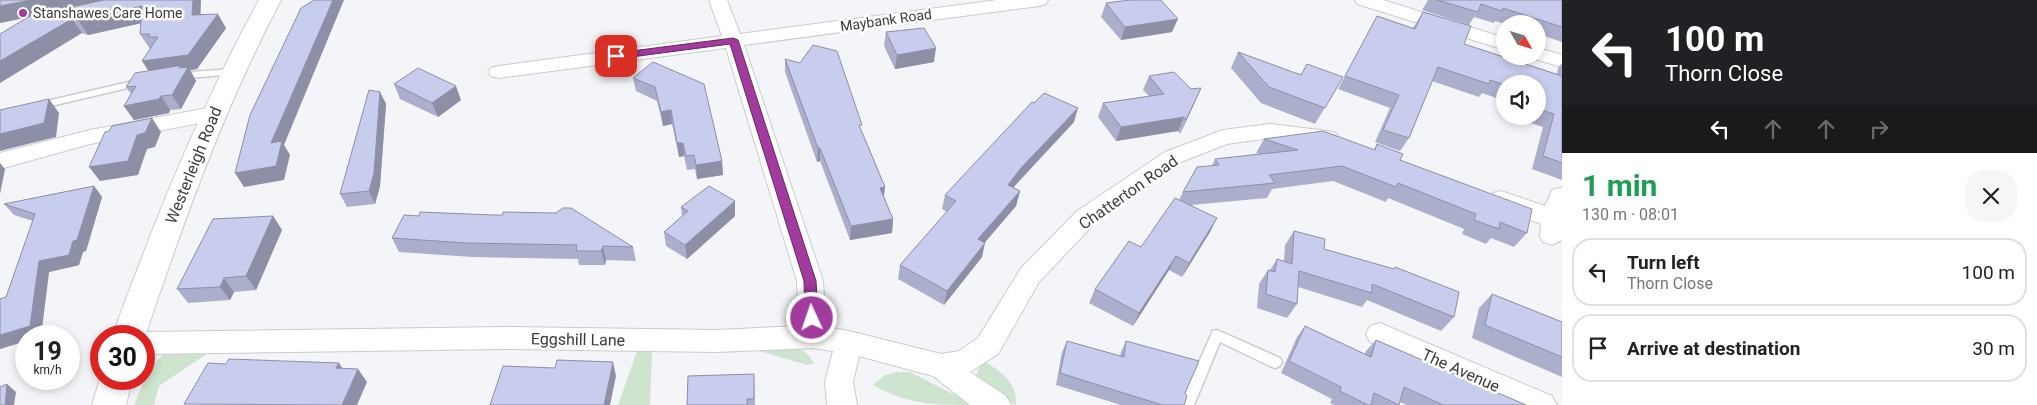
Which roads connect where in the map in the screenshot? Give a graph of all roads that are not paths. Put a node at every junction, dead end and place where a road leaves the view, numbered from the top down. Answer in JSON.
{"nodes":[{"id":1,"x":270,"y":0,"type":"edge"},
{"id":2,"x":718,"y":0,"type":"edge"},
{"id":3,"x":1039,"y":0,"type":"edge"},
{"id":4,"x":1376,"y":2,"type":"edge"},
{"id":5,"x":733,"y":40,"type":"junction"},
{"id":6,"x":1496,"y":41,"type":"edge"},
{"id":7,"x":1546,"y":56,"type":"edge"},
{"id":8,"x":1562,"y":61,"type":"edge"},
{"id":9,"x":233,"y":72,"type":"junction"},
{"id":10,"x":498,"y":72,"type":"dead end"},
{"id":11,"x":168,"y":78,"type":"edge"},
{"id":12,"x":152,"y":80,"type":"edge"},
{"id":13,"x":31,"y":108,"type":"edge"},
{"id":14,"x":213,"y":114,"type":"junction"},
{"id":15,"x":1345,"y":143,"type":"edge"},
{"id":16,"x":0,"y":161,"type":"edge"},
{"id":17,"x":1482,"y":192,"type":"edge"},
{"id":18,"x":1560,"y":196,"type":"dead end"},
{"id":19,"x":133,"y":325,"type":"edge"},
{"id":20,"x":1380,"y":334,"type":"dead end"},
{"id":21,"x":813,"y":337,"type":"junction"},
{"id":22,"x":849,"y":342,"type":"junction"},
{"id":23,"x":155,"y":343,"type":"edge"},
{"id":24,"x":1275,"y":362,"type":"dead end"},
{"id":25,"x":941,"y":366,"type":"junction"},
{"id":26,"x":113,"y":390,"type":"edge"},
{"id":27,"x":109,"y":405,"type":"edge"},
{"id":28,"x":842,"y":405,"type":"edge"},
{"id":29,"x":996,"y":405,"type":"edge"},
{"id":30,"x":1187,"y":405,"type":"edge"},
{"id":31,"x":1542,"y":405,"type":"edge"}],
"edges":[{"from":1,"to":9,"type":"street","name":"Westerleigh Road"},
{"from":2,"to":5,"type":"street"},
{"from":3,"to":5,"type":"street","name":"Maybank Road"},
{"from":4,"to":6,"type":"street"},
{"from":5,"to":10,"type":"street","name":"Maybank Road"},
{"from":5,"to":21,"type":"street"},
{"from":7,"to":8,"type":"street"},
{"from":9,"to":11,"type":"lane"},
{"from":9,"to":14,"type":"street","name":"Westerleigh Road"},
{"from":12,"to":13,"type":"lane"},
{"from":14,"to":16,"type":"street"},
{"from":14,"to":19,"type":"street","name":"Westerleigh Road"},
{"from":15,"to":25,"type":"street","name":"Chatterton Road"},
{"from":17,"to":18,"type":"street"},
{"from":20,"to":31,"type":"street","name":"The Avenue"},
{"from":21,"to":22,"type":"street","name":"Eggshill Lane"},
{"from":21,"to":23,"type":"street","name":"Eggshill Lane"},
{"from":22,"to":25,"type":"street","name":"Eggshill Lane"},
{"from":22,"to":28,"type":"street"},
{"from":24,"to":30,"type":"lane"},
{"from":25,"to":29,"type":"street","name":"Eggshill Lane"},
{"from":26,"to":27,"type":"street"}]}
